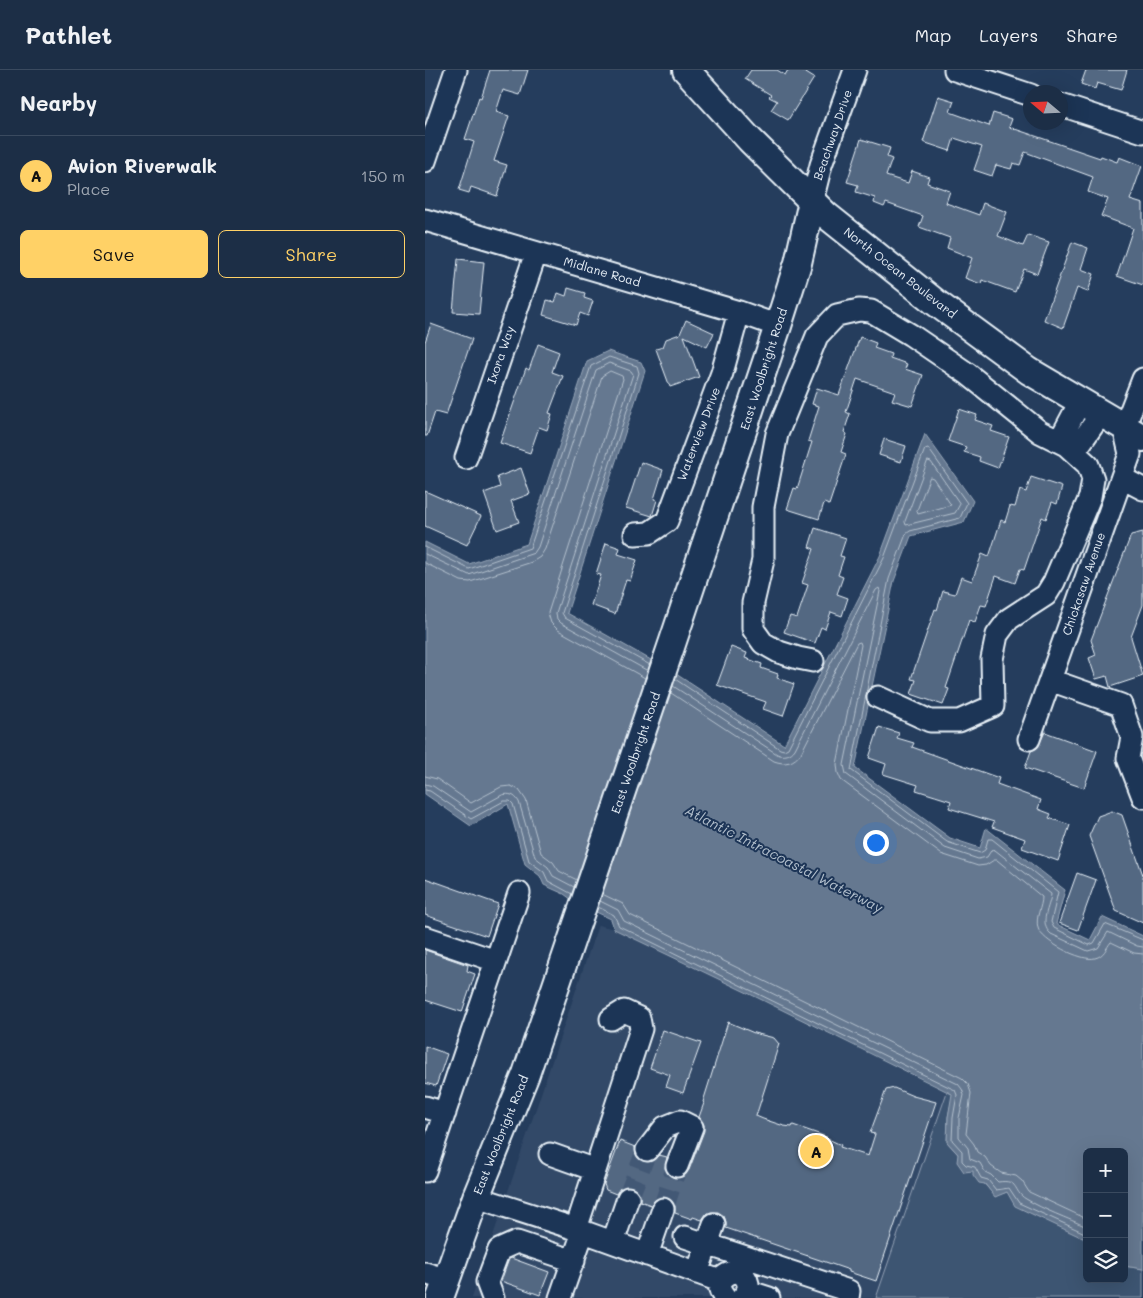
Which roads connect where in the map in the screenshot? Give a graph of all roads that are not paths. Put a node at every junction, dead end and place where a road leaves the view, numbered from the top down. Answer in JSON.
{"nodes":[{"id":1,"x":456,"y":70,"type":"edge"},
{"id":2,"x":686,"y":70,"type":"edge"},
{"id":3,"x":855,"y":70,"type":"edge"},
{"id":4,"x":955,"y":70,"type":"edge"},
{"id":5,"x":1023,"y":92,"type":"edge"},
{"id":6,"x":1068,"y":107,"type":"edge"},
{"id":7,"x":1143,"y":132,"type":"edge"},
{"id":8,"x":425,"y":161,"type":"edge"},
{"id":9,"x":812,"y":201,"type":"junction"},
{"id":10,"x":425,"y":220,"type":"edge"},
{"id":11,"x":536,"y":253,"type":"junction"},
{"id":12,"x":739,"y":312,"type":"junction"},
{"id":13,"x":778,"y":326,"type":"junction"},
{"id":14,"x":1143,"y":379,"type":"edge"},
{"id":15,"x":1091,"y":408,"type":"junction"},
{"id":16,"x":1133,"y":433,"type":"edge"},
{"id":17,"x":1066,"y":445,"type":"junction"},
{"id":18,"x":466,"y":458,"type":"dead end"},
{"id":19,"x":1121,"y":478,"type":"junction"},
{"id":20,"x":1143,"y":489,"type":"edge"},
{"id":21,"x":635,"y":534,"type":"dead end"},
{"id":22,"x":813,"y":661,"type":"dead end"},
{"id":23,"x":1050,"y":680,"type":"junction"},
{"id":24,"x":878,"y":697,"type":"dead end"},
{"id":25,"x":1029,"y":739,"type":"dead end"},
{"id":26,"x":1143,"y":797,"type":"edge"},
{"id":27,"x":519,"y":893,"type":"dead end"},
{"id":28,"x":425,"y":938,"type":"edge"},
{"id":29,"x":496,"y":961,"type":"junction"},
{"id":30,"x":611,"y":1019,"type":"dead end"},
{"id":31,"x":435,"y":1110,"type":"edge"},
{"id":32,"x":647,"y":1150,"type":"tunnel mouth"},
{"id":33,"x":550,"y":1154,"type":"dead end"},
{"id":34,"x":677,"y":1166,"type":"tunnel mouth"},
{"id":35,"x":595,"y":1170,"type":"junction"},
{"id":36,"x":425,"y":1171,"type":"edge"},
{"id":37,"x":479,"y":1191,"type":"junction"},
{"id":38,"x":628,"y":1198,"type":"tunnel mouth"},
{"id":39,"x":663,"y":1209,"type":"tunnel mouth"},
{"id":40,"x":580,"y":1231,"type":"junction"},
{"id":41,"x":711,"y":1234,"type":"junction"},
{"id":42,"x":685,"y":1236,"type":"dead end"},
{"id":43,"x":613,"y":1242,"type":"junction"},
{"id":44,"x":647,"y":1255,"type":"junction"},
{"id":45,"x":574,"y":1261,"type":"junction"},
{"id":46,"x":697,"y":1273,"type":"junction"},
{"id":47,"x":437,"y":1284,"type":"edge"},
{"id":48,"x":723,"y":1290,"type":"edge"},
{"id":49,"x":745,"y":1295,"type":"edge"},
{"id":50,"x":493,"y":1298,"type":"edge"},
{"id":51,"x":560,"y":1298,"type":"edge"},
{"id":52,"x":769,"y":1298,"type":"edge"},
{"id":53,"x":848,"y":1298,"type":"edge"}],
"edges":[{"from":1,"to":8,"type":"street"},
{"from":2,"to":9,"type":"main road","name":"North Ocean Boulevard"},
{"from":3,"to":9,"type":"street","name":"Beachway Drive"},
{"from":4,"to":5,"type":"street"},
{"from":6,"to":7,"type":"street"},
{"from":9,"to":13,"type":"main road","name":"East Woolbright Road"},
{"from":9,"to":15,"type":"main road","name":"North Ocean Boulevard"},
{"from":10,"to":11,"type":"street","name":"Midlane Road"},
{"from":11,"to":12,"type":"street","name":"Midlane Road"},
{"from":11,"to":18,"type":"street","name":"Ixora Way"},
{"from":12,"to":13,"type":"street","name":"Midlane Road"},
{"from":12,"to":21,"type":"street","name":"Waterview Drive"},
{"from":13,"to":37,"type":"main road","name":"East Woolbright Road"},
{"from":14,"to":16,"type":"street"},
{"from":15,"to":16,"type":"main road","name":"North Ocean Boulevard"},
{"from":15,"to":17,"type":"street"},
{"from":16,"to":19,"type":"street","name":"Chickasaw Avenue"},
{"from":17,"to":22,"type":"street"},
{"from":17,"to":24,"type":"street"},
{"from":19,"to":20,"type":"street"},
{"from":19,"to":23,"type":"street","name":"Chickasaw Avenue"},
{"from":23,"to":25,"type":"street","name":"Chickasaw Avenue"},
{"from":23,"to":26,"type":"street"},
{"from":27,"to":29,"type":"street"},
{"from":28,"to":29,"type":"street"},
{"from":29,"to":31,"type":"street"},
{"from":30,"to":35,"type":"street"},
{"from":31,"to":36,"type":"street"},
{"from":32,"to":34,"type":"street"},
{"from":33,"to":35,"type":"street"},
{"from":35,"to":40,"type":"street"},
{"from":37,"to":40,"type":"street"},
{"from":37,"to":47,"type":"main road","name":"East Woolbright Road"},
{"from":38,"to":43,"type":"street"},
{"from":39,"to":44,"type":"street"},
{"from":40,"to":43,"type":"street"},
{"from":40,"to":45,"type":"street"},
{"from":41,"to":42,"type":"street"},
{"from":41,"to":46,"type":"street"},
{"from":41,"to":53,"type":"street"},
{"from":43,"to":44,"type":"street"},
{"from":44,"to":46,"type":"street"},
{"from":45,"to":50,"type":"street"},
{"from":45,"to":51,"type":"street"},
{"from":46,"to":48,"type":"street"},
{"from":48,"to":49,"type":"street"},
{"from":49,"to":52,"type":"street"}]}
